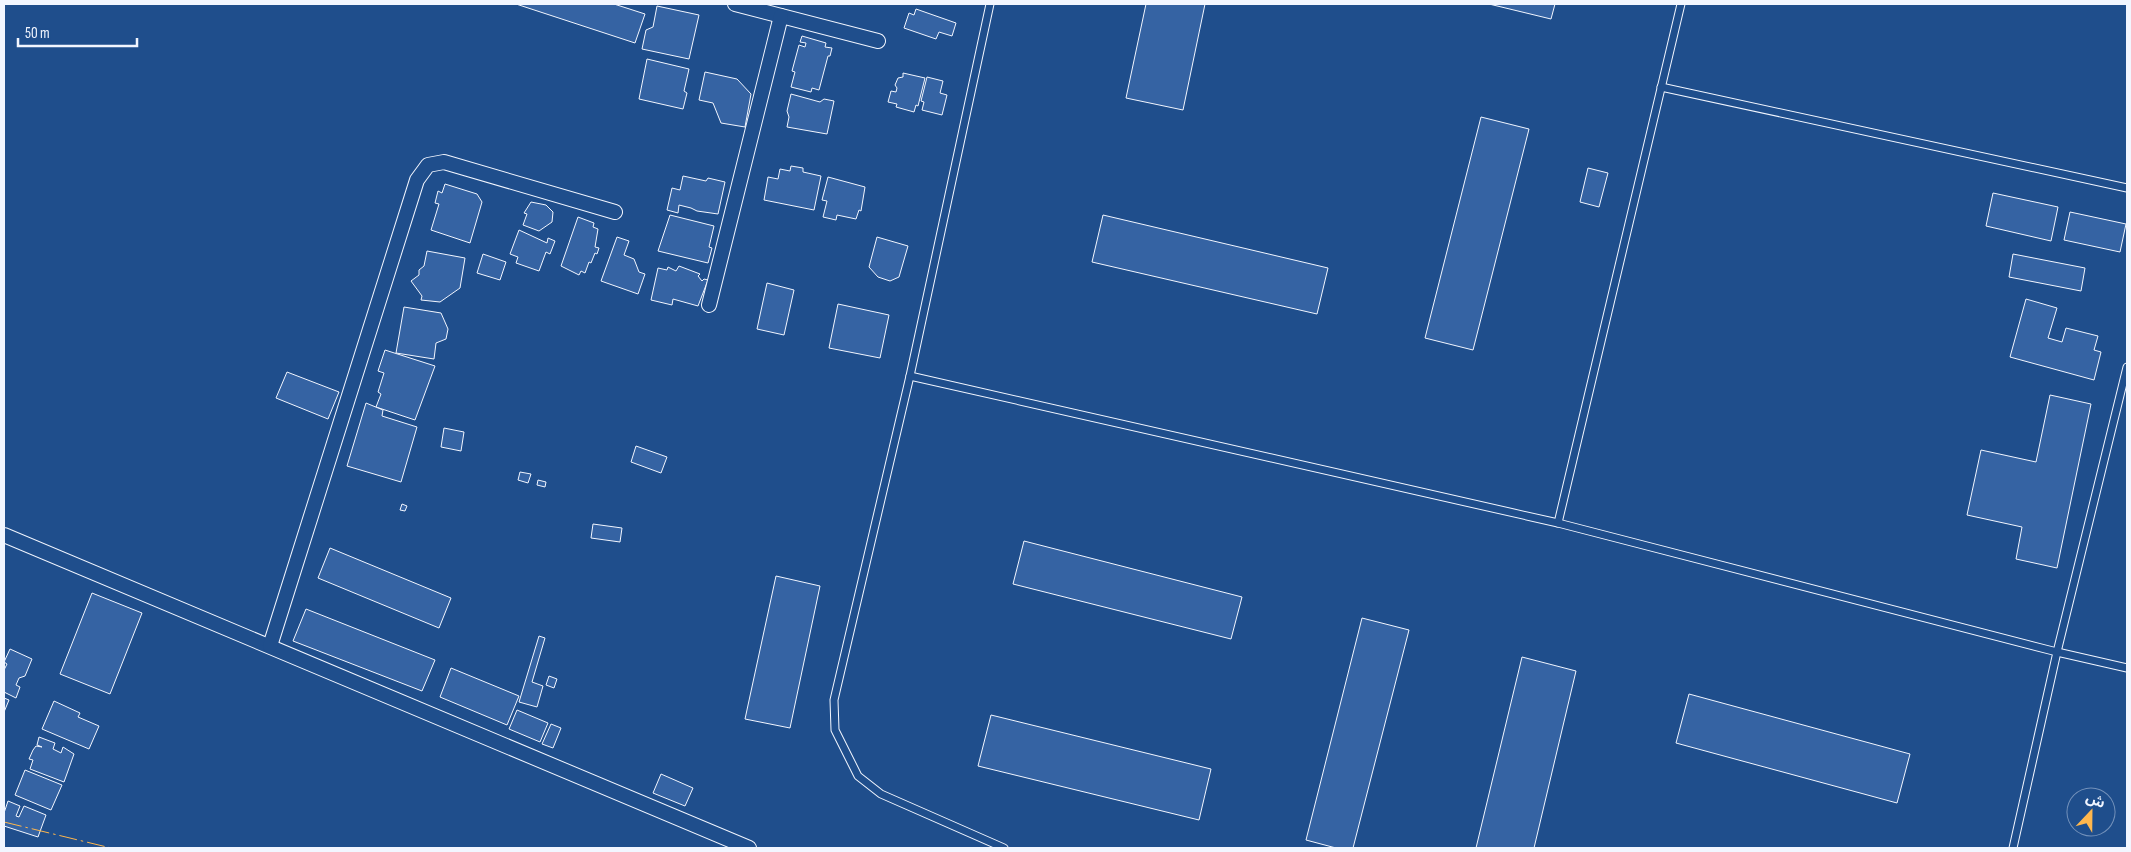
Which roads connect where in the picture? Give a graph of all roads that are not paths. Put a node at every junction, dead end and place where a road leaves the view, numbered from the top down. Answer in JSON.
{"nodes":[{"id":1,"x":735,"y":4,"type":"edge"},
{"id":2,"x":990,"y":4,"type":"edge"},
{"id":3,"x":1681,"y":4,"type":"edge"},
{"id":4,"x":781,"y":16,"type":"junction"},
{"id":5,"x":878,"y":41,"type":"dead end"},
{"id":6,"x":1662,"y":87,"type":"junction"},
{"id":7,"x":2127,"y":188,"type":"edge"},
{"id":8,"x":615,"y":212,"type":"dead end"},
{"id":9,"x":709,"y":305,"type":"dead end"},
{"id":10,"x":2127,"y":367,"type":"edge"},
{"id":11,"x":910,"y":376,"type":"junction"},
{"id":12,"x":1558,"y":523,"type":"junction"},
{"id":13,"x":4,"y":535,"type":"edge"},
{"id":14,"x":270,"y":646,"type":"junction"},
{"id":15,"x":2057,"y":652,"type":"junction"},
{"id":16,"x":2127,"y":668,"type":"edge"},
{"id":17,"x":749,"y":848,"type":"edge"},
{"id":18,"x":1004,"y":848,"type":"edge"},
{"id":19,"x":2012,"y":848,"type":"edge"}],
"edges":[{"from":1,"to":4,"type":"street"},
{"from":2,"to":11,"type":"lane"},
{"from":3,"to":6,"type":"lane"},
{"from":4,"to":5,"type":"street"},
{"from":4,"to":9,"type":"street"},
{"from":6,"to":7,"type":"lane"},
{"from":6,"to":12,"type":"lane"},
{"from":8,"to":14,"type":"street"},
{"from":10,"to":15,"type":"lane"},
{"from":11,"to":12,"type":"lane"},
{"from":11,"to":18,"type":"lane"},
{"from":12,"to":15,"type":"lane"},
{"from":13,"to":14,"type":"street"},
{"from":14,"to":17,"type":"street"},
{"from":15,"to":16,"type":"lane"},
{"from":15,"to":19,"type":"lane"}]}
